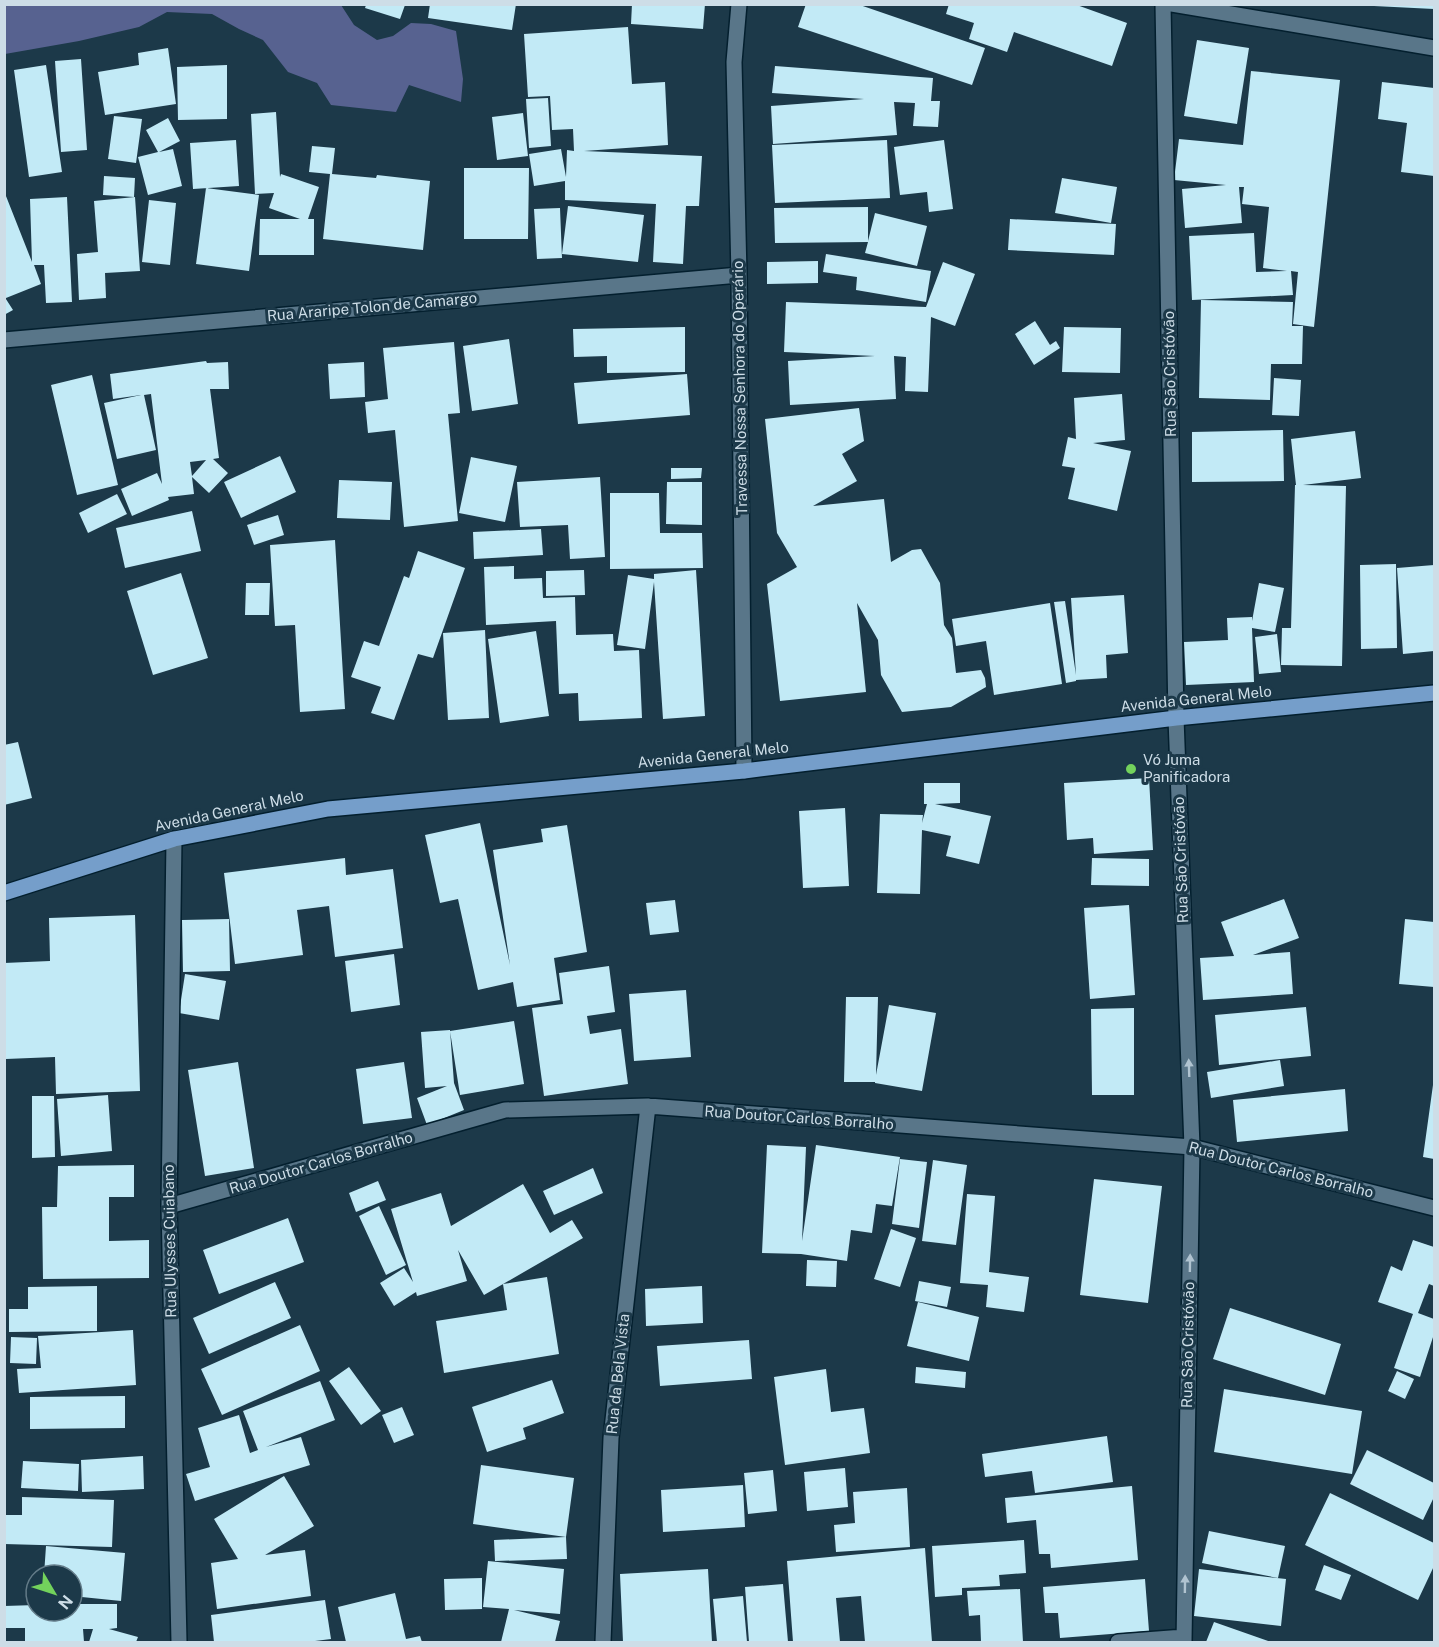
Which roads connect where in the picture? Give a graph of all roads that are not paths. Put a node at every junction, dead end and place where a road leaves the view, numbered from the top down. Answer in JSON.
{"nodes":[{"id":1,"x":739,"y":4,"type":"edge"},
{"id":2,"x":1163,"y":4,"type":"edge"},
{"id":3,"x":1172,"y":4,"type":"edge"},
{"id":4,"x":1434,"y":48,"type":"edge"},
{"id":5,"x":739,"y":275,"type":"junction"},
{"id":6,"x":4,"y":340,"type":"edge"},
{"id":7,"x":1434,"y":693,"type":"edge"},
{"id":8,"x":1176,"y":718,"type":"junction"},
{"id":9,"x":744,"y":771,"type":"junction"},
{"id":10,"x":174,"y":839,"type":"junction"},
{"id":11,"x":4,"y":893,"type":"edge"},
{"id":12,"x":648,"y":1106,"type":"junction"},
{"id":13,"x":1192,"y":1147,"type":"junction"},
{"id":14,"x":169,"y":1206,"type":"junction"},
{"id":15,"x":1434,"y":1208,"type":"edge"},
{"id":16,"x":1184,"y":1640,"type":"edge"},
{"id":17,"x":179,"y":1642,"type":"edge"},
{"id":18,"x":603,"y":1642,"type":"edge"},
{"id":19,"x":1118,"y":1642,"type":"edge"}],
"edges":[{"from":1,"to":5,"type":"street","name":"Travessa Nossa Senhora do Operário"},
{"from":2,"to":8,"type":"street","name":"Rua São Cristóvão"},
{"from":3,"to":4,"type":"street"},
{"from":5,"to":6,"type":"street","name":"Rua Araripe Tolon de Camargo"},
{"from":5,"to":9,"type":"street","name":"Travessa Nossa Senhora do Operário"},
{"from":7,"to":8,"type":"main road","name":"Avenida General Melo"},
{"from":8,"to":9,"type":"main road","name":"Avenida General Melo"},
{"from":13,"to":8,"type":"street","name":"Rua São Cristóvão","one_way":true},
{"from":9,"to":10,"type":"main road","name":"Avenida General Melo"},
{"from":10,"to":11,"type":"main road","name":"Avenida General Melo"},
{"from":10,"to":14,"type":"street","name":"Rua Ulysses Cuiabano"},
{"from":12,"to":13,"type":"street","name":"Rua Doutor Carlos Borralho"},
{"from":12,"to":14,"type":"street","name":"Rua Doutor Carlos Borralho"},
{"from":12,"to":18,"type":"street","name":"Rua da Bela Vista"},
{"from":13,"to":15,"type":"street","name":"Rua Doutor Carlos Borralho"},
{"from":16,"to":13,"type":"street","name":"Rua São Cristóvão","one_way":true},
{"from":14,"to":17,"type":"street","name":"Rua Ulysses Cuiabano"},
{"from":16,"to":19,"type":"street"}]}
